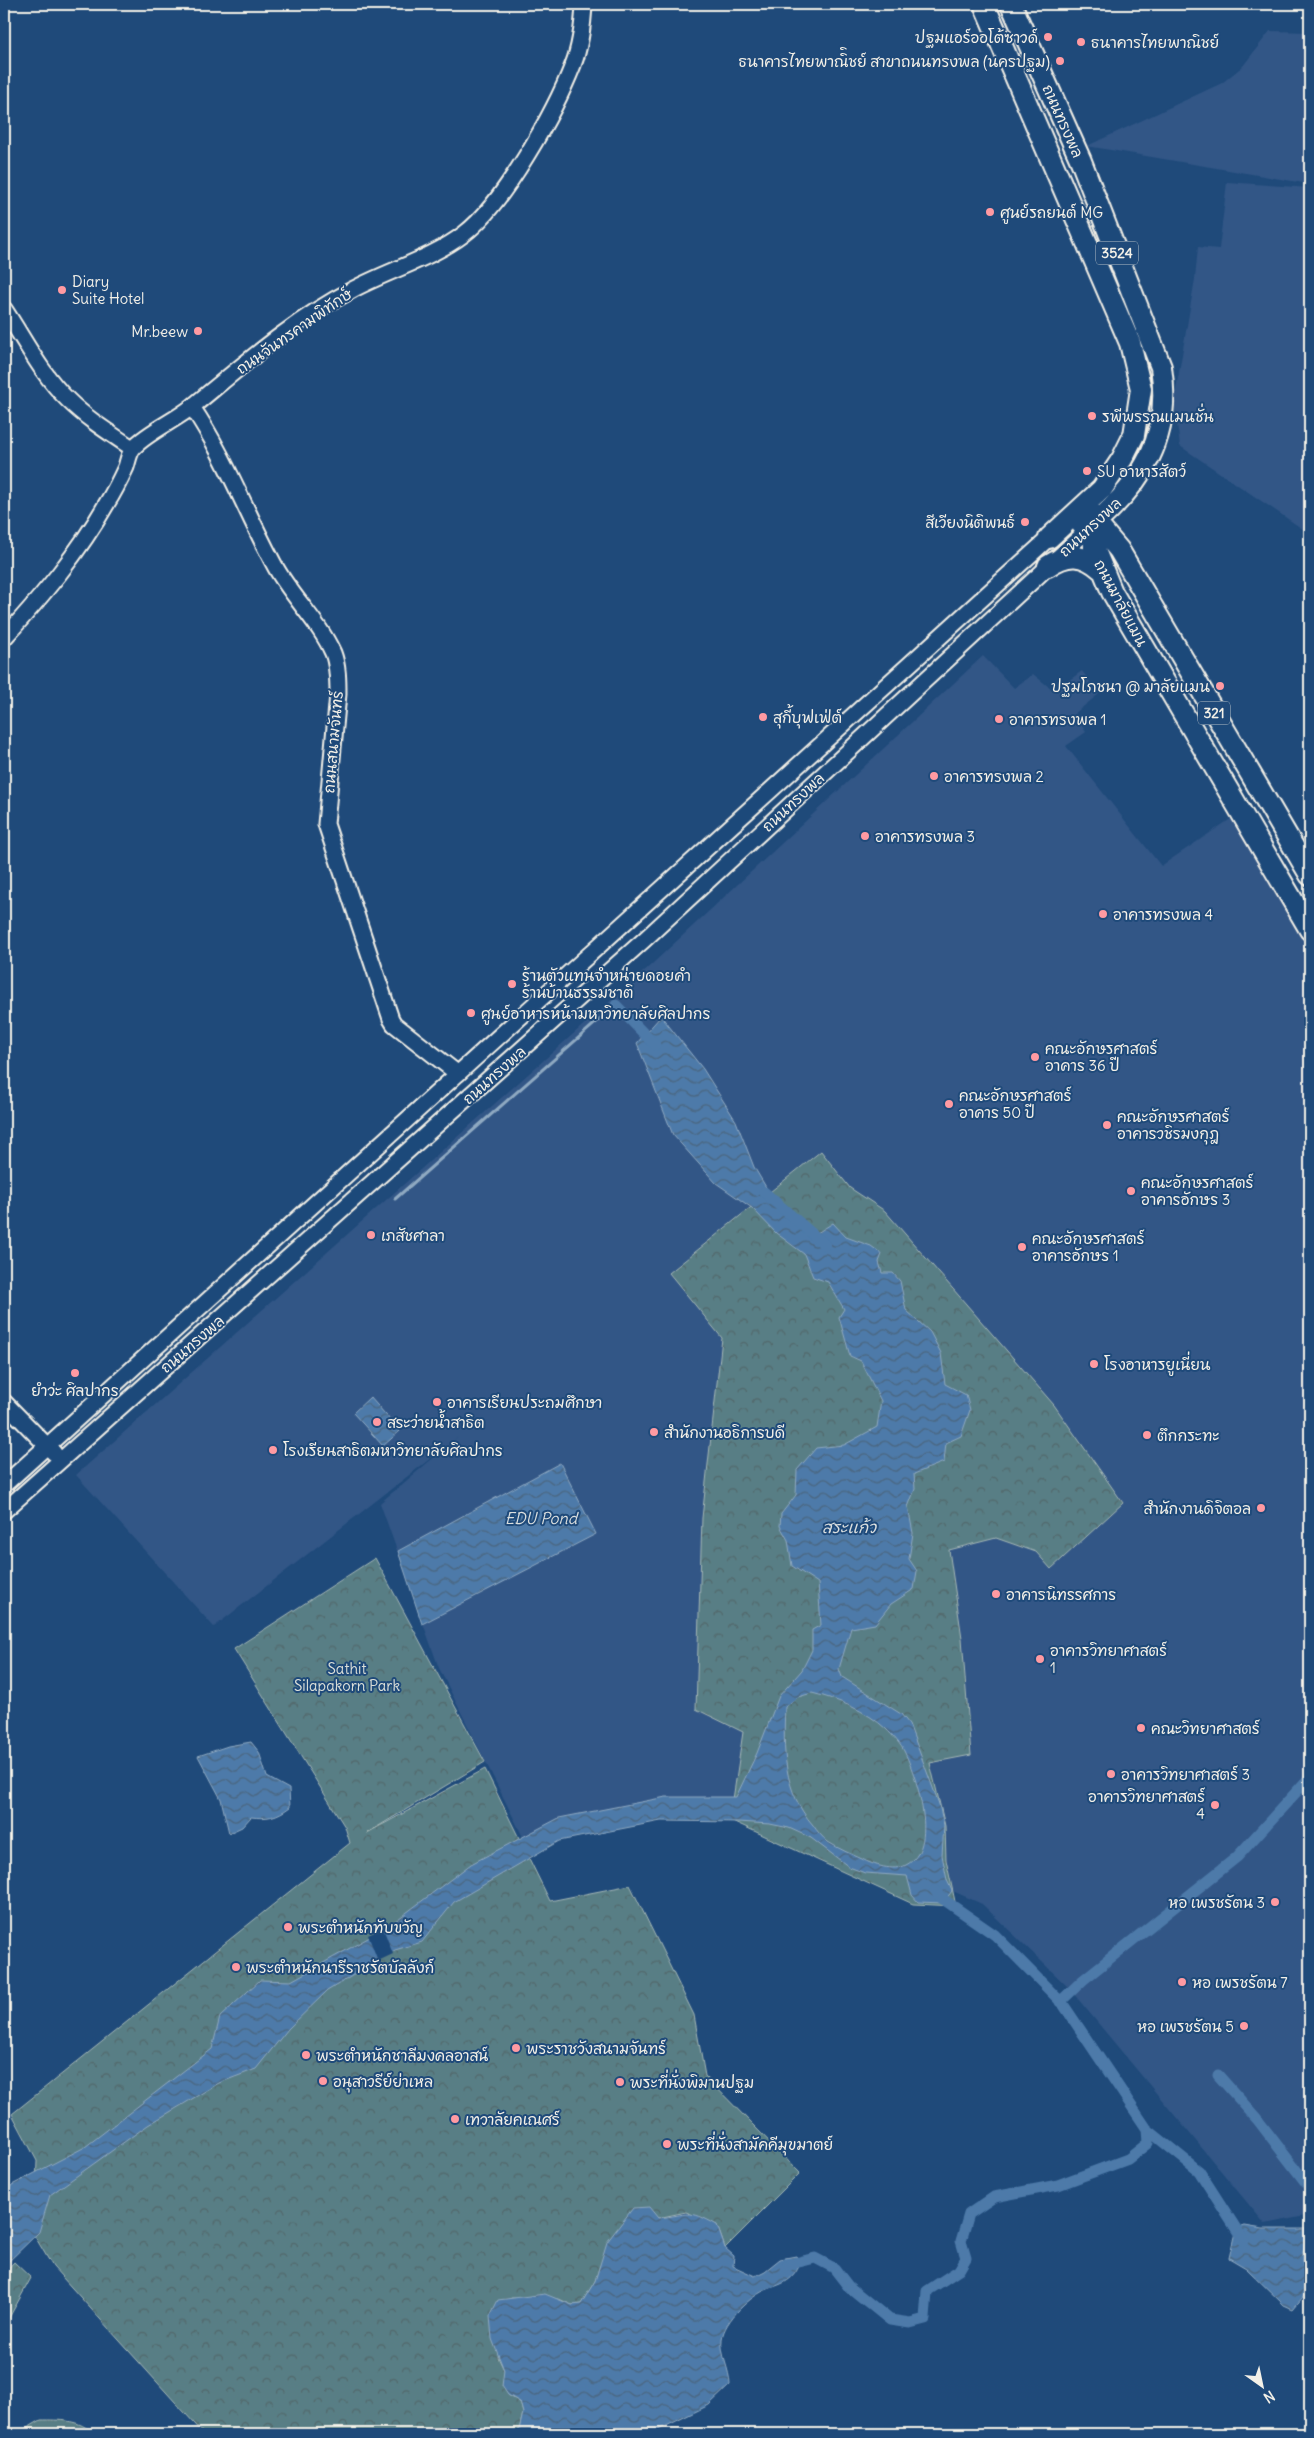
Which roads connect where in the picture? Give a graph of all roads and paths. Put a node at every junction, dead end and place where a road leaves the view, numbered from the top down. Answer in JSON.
{"nodes":[{"id":1,"x":584,"y":4,"type":"edge"},
{"id":2,"x":984,"y":4,"type":"edge"},
{"id":3,"x":1011,"y":4,"type":"edge"},
{"id":4,"x":4,"y":309,"type":"edge"},
{"id":5,"x":192,"y":407,"type":"junction"},
{"id":6,"x":132,"y":448,"type":"junction"},
{"id":7,"x":1102,"y":489,"type":"junction"},
{"id":8,"x":1118,"y":504,"type":"junction"},
{"id":9,"x":1092,"y":526,"type":"junction"},
{"id":10,"x":1049,"y":538,"type":"junction"},
{"id":11,"x":1119,"y":550,"type":"junction"},
{"id":12,"x":1048,"y":566,"type":"junction"},
{"id":13,"x":1100,"y":569,"type":"junction"},
{"id":14,"x":4,"y":638,"type":"edge"},
{"id":15,"x":1310,"y":875,"type":"edge"},
{"id":16,"x":1310,"y":930,"type":"edge"},
{"id":17,"x":454,"y":1077,"type":"junction"},
{"id":18,"x":467,"y":1098,"type":"junction"},
{"id":19,"x":4,"y":1402,"type":"edge"},
{"id":20,"x":46,"y":1446,"type":"junction"},
{"id":21,"x":62,"y":1459,"type":"junction"},
{"id":22,"x":4,"y":1485,"type":"edge"},
{"id":23,"x":4,"y":1511,"type":"edge"}],
"edges":[{"from":1,"to":5,"type":"main road","name":"ถนนจันทรคามพิทักษ์"},
{"from":2,"to":7,"type":"highway","name":"ถนนทรงพล","number":"3524"},
{"from":3,"to":8,"type":"highway","name":"ถนนทรงพล","number":"3524"},
{"from":4,"to":6,"type":"main road"},
{"from":5,"to":6,"type":"main road","name":"ถนนจันทรคามพิทักษ์"},
{"from":5,"to":17,"type":"main road","name":"ถนนสนามจันทร์"},
{"from":6,"to":14,"type":"main road"},
{"from":7,"to":9,"type":"highway"},
{"from":7,"to":10,"type":"highway","name":"ถนนทรงพล"},
{"from":8,"to":9,"type":"highway","name":"ถนนทรงพล","number":"3524"},
{"from":8,"to":11,"type":"highway"},
{"from":9,"to":10,"type":"highway"},
{"from":9,"to":11,"type":"highway","name":"ถนนมาลัยแมน","number":"321"},
{"from":9,"to":12,"type":"main road","name":"ถนนทรงพล","number":"3524"},
{"from":9,"to":13,"type":"highway","name":"ถนนมาลัยแมน","number":"321"},
{"from":10,"to":17,"type":"main road","name":"ถนนทรงพล"},
{"from":11,"to":15,"type":"highway","name":"ถนนมาลัยแมน","number":"321"},
{"from":12,"to":13,"type":"highway"},
{"from":12,"to":18,"type":"main road","name":"ถนนทรงพล"},
{"from":13,"to":16,"type":"highway","name":"ถนนมาลัยแมน","number":"321"},
{"from":17,"to":18,"type":"main road","name":"ถนนสนามจันทร์"},
{"from":17,"to":20,"type":"main road","name":"ถนนทรงพล"},
{"from":18,"to":21,"type":"main road","name":"ถนนทรงพล"},
{"from":19,"to":20,"type":"main road"},
{"from":20,"to":21,"type":"main road"},
{"from":20,"to":22,"type":"main road","name":"ถนนทรงพล"},
{"from":21,"to":23,"type":"main road","name":"ถนนทรงพล"}]}
